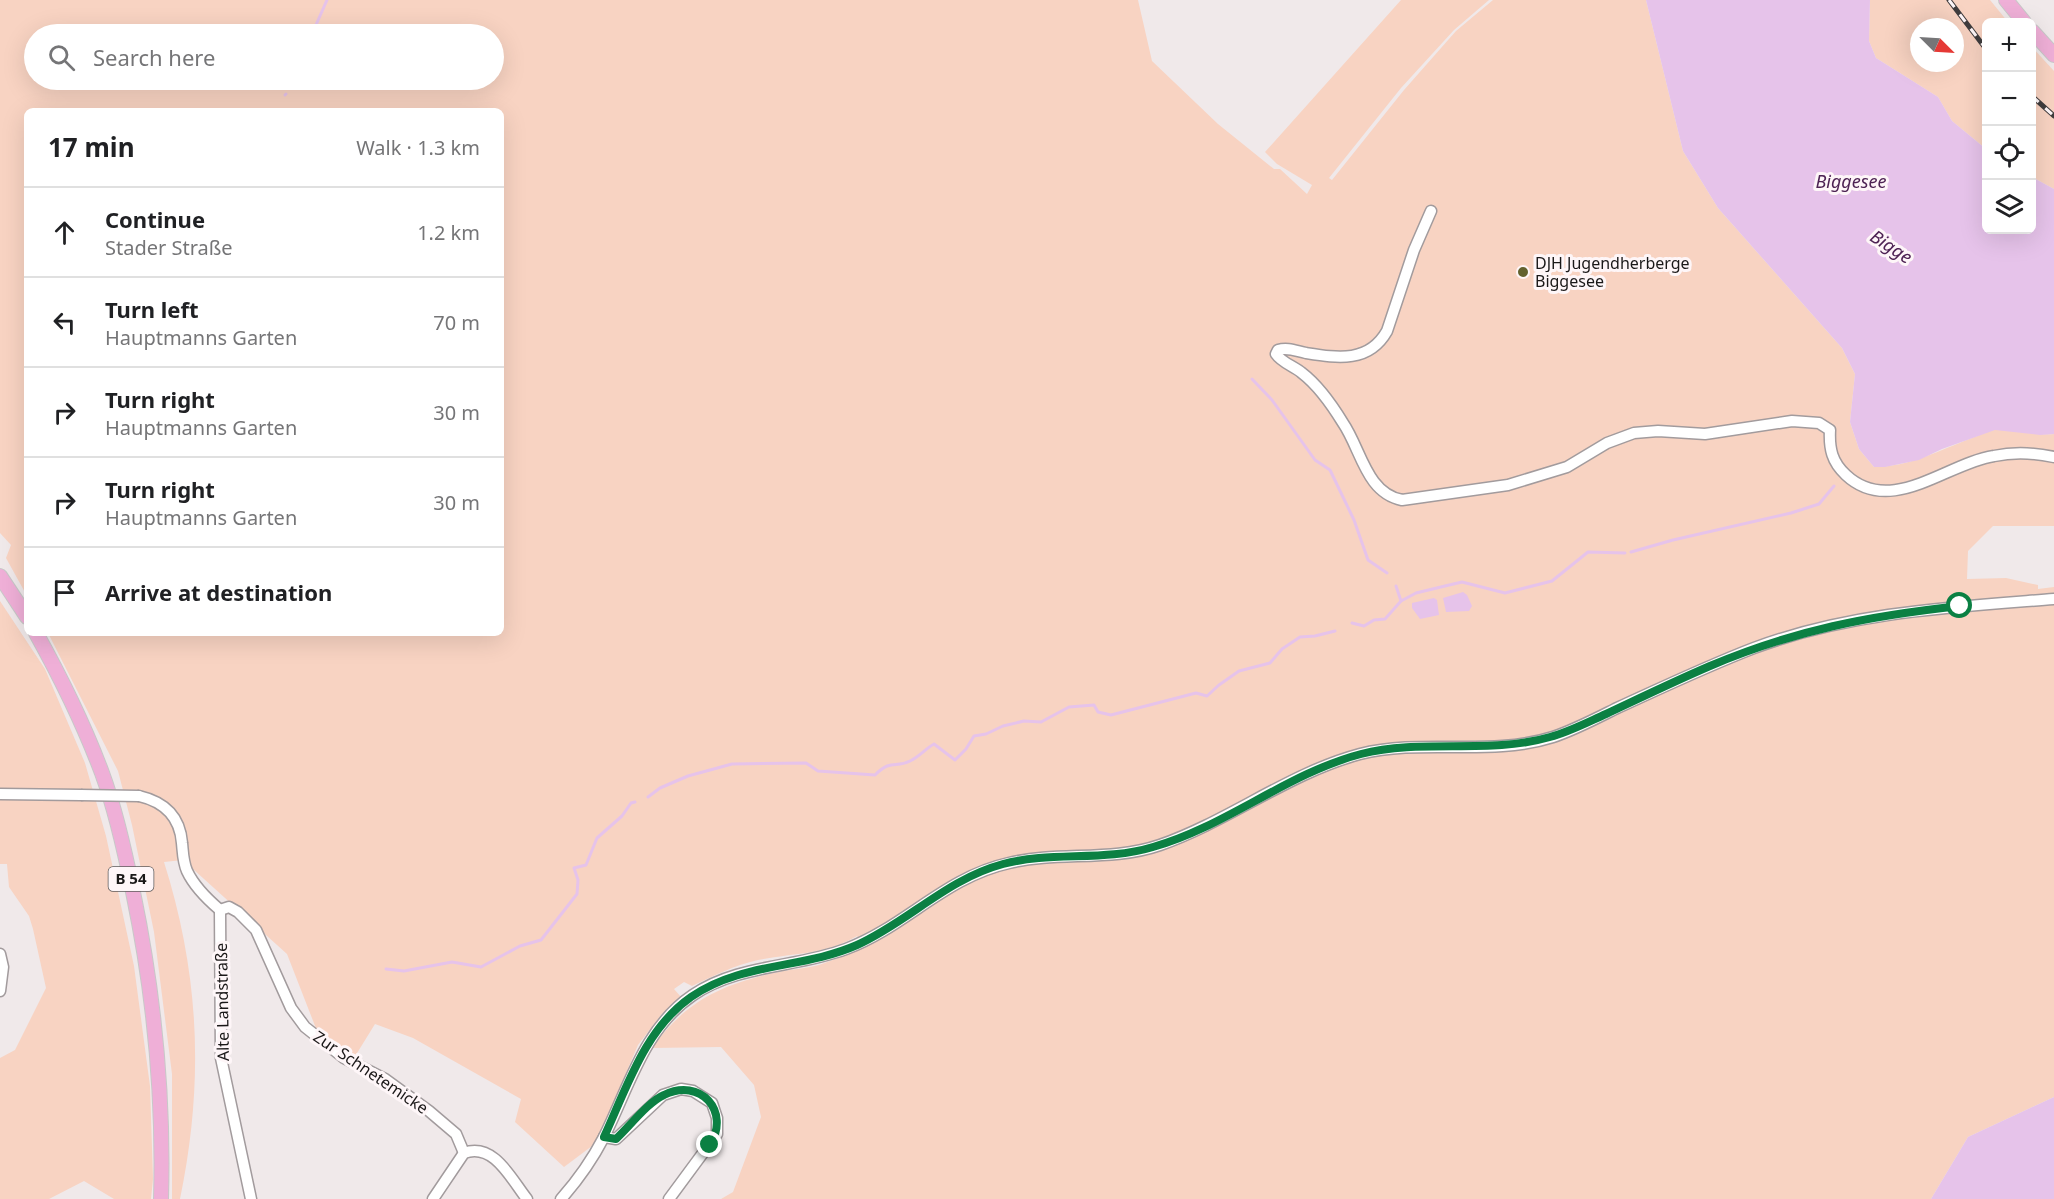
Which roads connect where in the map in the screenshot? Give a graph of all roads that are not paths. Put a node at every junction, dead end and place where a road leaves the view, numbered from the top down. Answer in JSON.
{"nodes":[{"id":1,"x":2006,"y":0,"type":"edge"},
{"id":2,"x":2021,"y":18,"type":"edge"},
{"id":3,"x":2036,"y":36,"type":"edge"},
{"id":4,"x":2054,"y":55,"type":"edge"},
{"id":5,"x":1431,"y":212,"type":"dead end"},
{"id":6,"x":2054,"y":457,"type":"edge"},
{"id":7,"x":0,"y":576,"type":"edge"},
{"id":8,"x":2054,"y":598,"type":"edge"},
{"id":9,"x":24,"y":612,"type":"edge"},
{"id":10,"x":38,"y":636,"type":"edge"},
{"id":11,"x":0,"y":794,"type":"edge"},
{"id":12,"x":220,"y":909,"type":"junction"},
{"id":13,"x":0,"y":954,"type":"edge"},
{"id":14,"x":0,"y":991,"type":"edge"},
{"id":15,"x":604,"y":1137,"type":"junction"},
{"id":16,"x":464,"y":1153,"type":"junction"},
{"id":17,"x":527,"y":1198,"type":"edge"},
{"id":18,"x":161,"y":1199,"type":"edge"},
{"id":19,"x":251,"y":1199,"type":"edge"},
{"id":20,"x":433,"y":1199,"type":"edge"},
{"id":21,"x":561,"y":1199,"type":"edge"},
{"id":22,"x":669,"y":1199,"type":"edge"}],
"edges":[{"from":1,"to":2,"type":"main road"},
{"from":3,"to":4,"type":"main road"},
{"from":5,"to":6,"type":"street"},
{"from":7,"to":9,"type":"main road"},
{"from":8,"to":15,"type":"street"},
{"from":10,"to":18,"type":"main road","number":"B 54"},
{"from":11,"to":12,"type":"street","bridge":true},
{"from":12,"to":16,"type":"street","name":"Zur Schnetemicke"},
{"from":12,"to":19,"type":"street","name":"Alte Landstraße"},
{"from":13,"to":14,"type":"street"},
{"from":15,"to":21,"type":"street"},
{"from":15,"to":22,"type":"street"},
{"from":16,"to":17,"type":"street"},
{"from":16,"to":20,"type":"street"}]}
